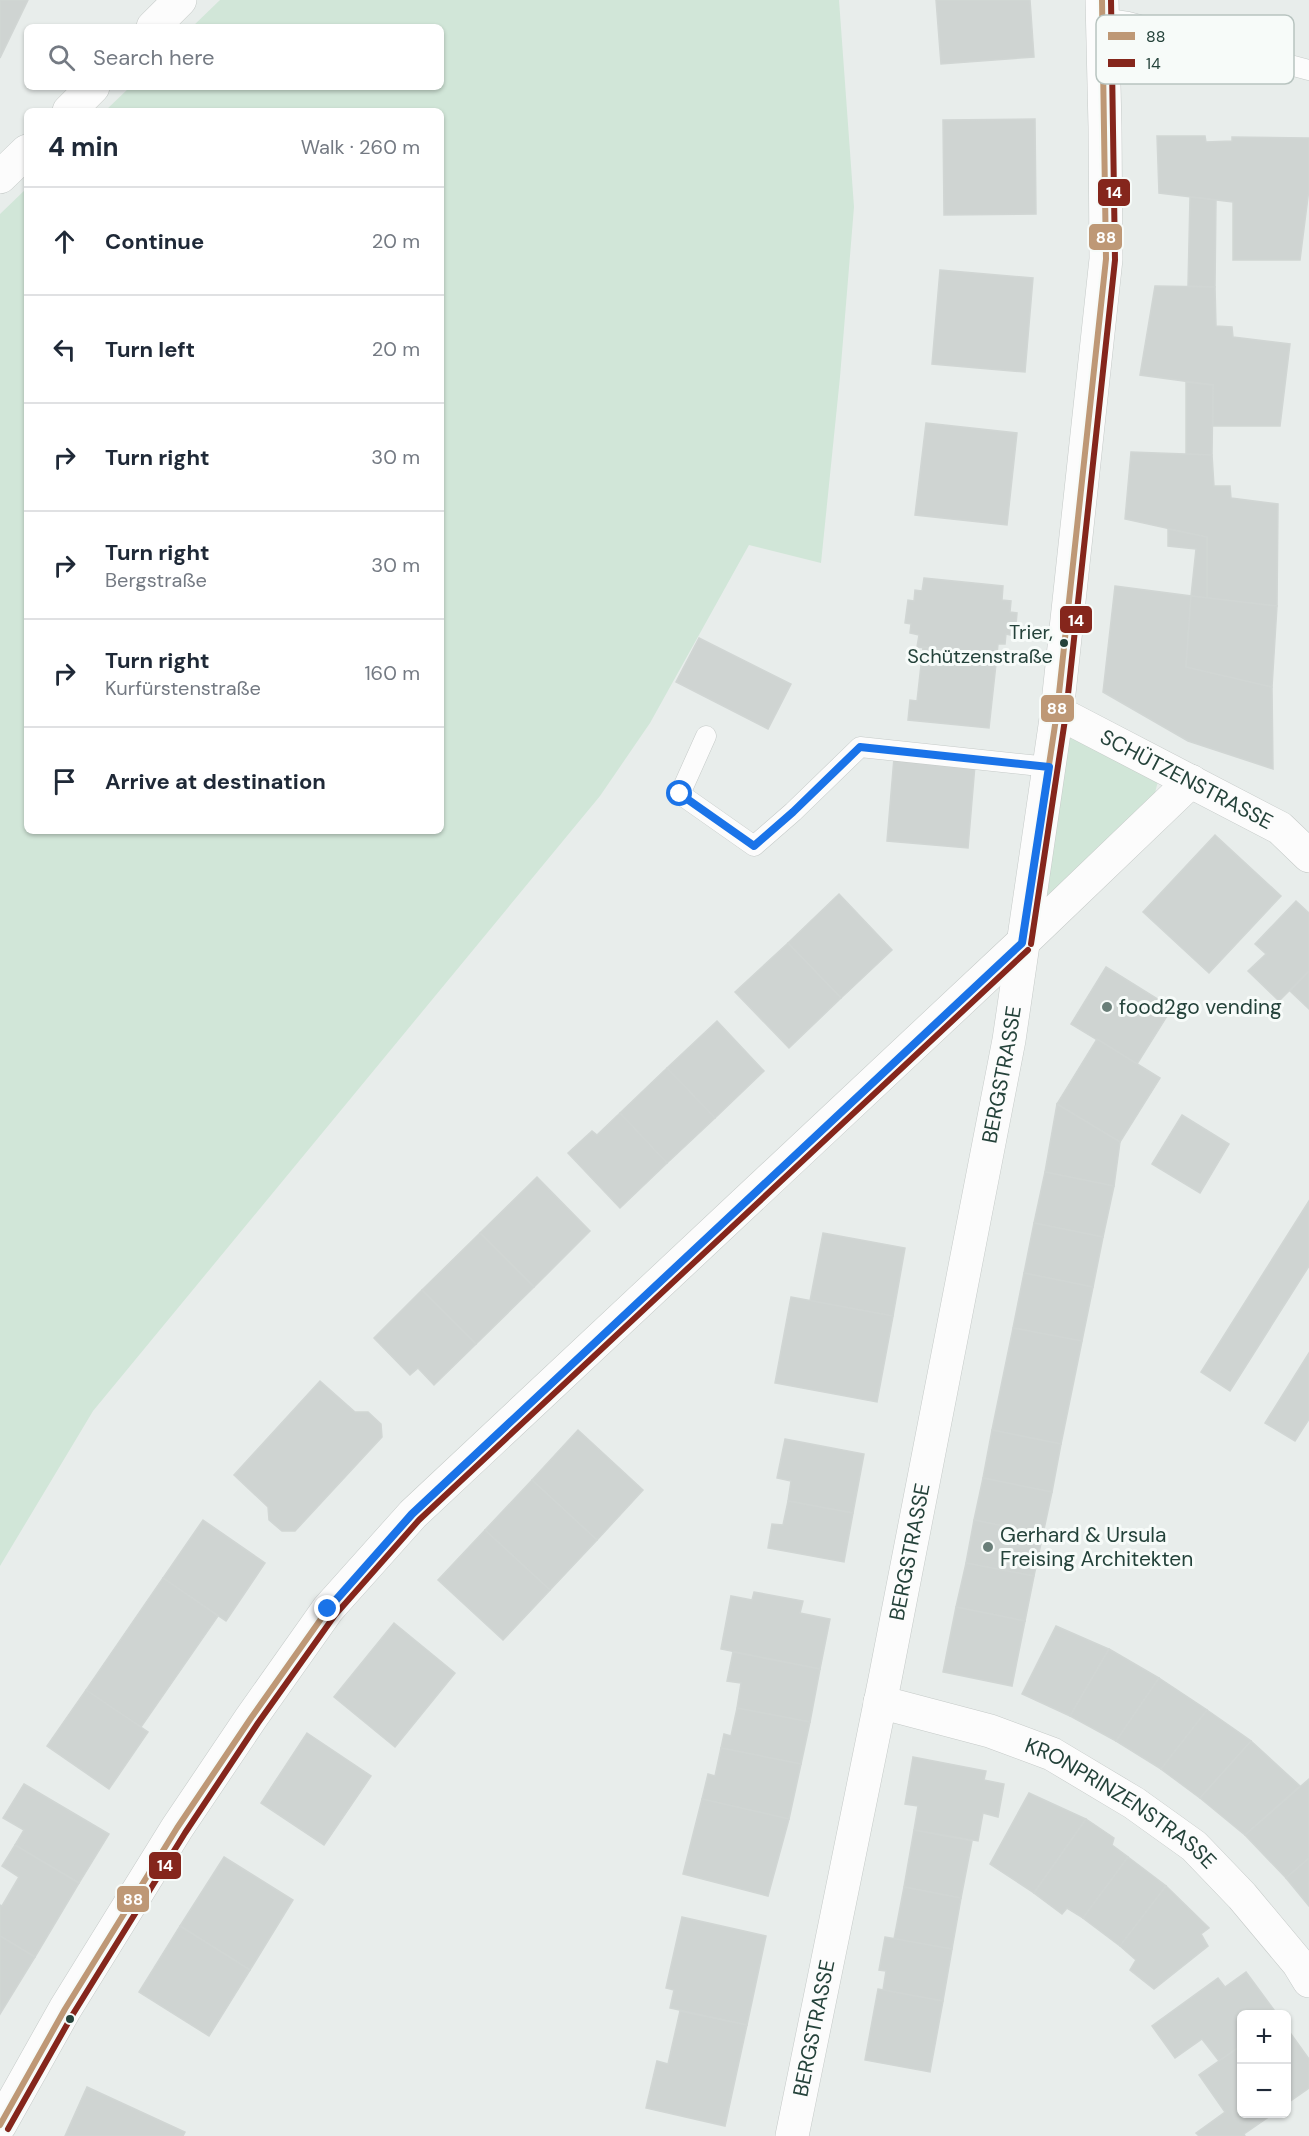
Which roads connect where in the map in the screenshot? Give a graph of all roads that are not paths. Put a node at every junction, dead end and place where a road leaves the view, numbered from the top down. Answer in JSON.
{"nodes":[{"id":1,"x":180,"y":0,"type":"edge"},
{"id":2,"x":156,"y":24,"type":"edge"},
{"id":3,"x":1294,"y":66,"type":"edge"},
{"id":4,"x":1309,"y":70,"type":"edge"},
{"id":5,"x":1105,"y":84,"type":"edge"},
{"id":6,"x":90,"y":90,"type":"edge"},
{"id":7,"x":72,"y":108,"type":"edge"},
{"id":8,"x":24,"y":154,"type":"edge"},
{"id":9,"x":0,"y":177,"type":"edge"},
{"id":10,"x":1057,"y":712,"type":"junction"},
{"id":11,"x":706,"y":736,"type":"dead end"},
{"id":12,"x":1049,"y":767,"type":"junction"},
{"id":13,"x":1191,"y":781,"type":"junction"},
{"id":14,"x":1309,"y":856,"type":"edge"},
{"id":15,"x":1022,"y":943,"type":"junction"},
{"id":16,"x":880,"y":1702,"type":"junction"},
{"id":17,"x":1309,"y":1981,"type":"edge"},
{"id":18,"x":0,"y":2125,"type":"edge"},
{"id":19,"x":792,"y":2136,"type":"edge"}],
"edges":[{"from":1,"to":2,"type":"street"},
{"from":3,"to":4,"type":"lane"},
{"from":5,"to":10,"type":"street","name":"BERGSTRASSE"},
{"from":6,"to":7,"type":"street"},
{"from":8,"to":9,"type":"street"},
{"from":10,"to":12,"type":"street","name":"BERGSTRASSE"},
{"from":10,"to":13,"type":"street","name":"SCHÜTZENSTRASSE"},
{"from":11,"to":12,"type":"lane"},
{"from":12,"to":15,"type":"street","name":"BERGSTRASSE"},
{"from":13,"to":14,"type":"street","name":"SCHÜTZENSTRASSE"},
{"from":13,"to":15,"type":"street"},
{"from":15,"to":16,"type":"street","name":"BERGSTRASSE"},
{"from":15,"to":18,"type":"street"},
{"from":16,"to":17,"type":"street","name":"KRONPRINZENSTRASSE"},
{"from":16,"to":19,"type":"street","name":"BERGSTRASSE"}]}
